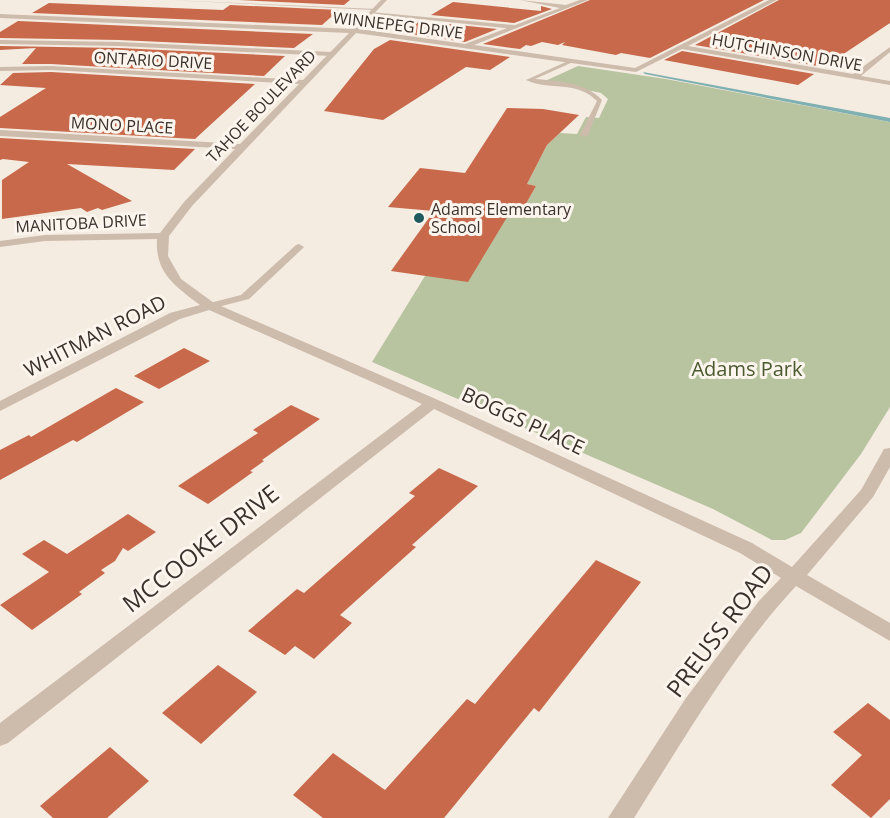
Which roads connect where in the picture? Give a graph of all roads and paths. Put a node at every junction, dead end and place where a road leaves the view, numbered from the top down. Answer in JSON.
{"nodes":[{"id":1,"x":169,"y":0,"type":"edge"},
{"id":2,"x":384,"y":0,"type":"edge"},
{"id":3,"x":523,"y":0,"type":"edge"},
{"id":4,"x":585,"y":0,"type":"edge"},
{"id":5,"x":774,"y":0,"type":"edge"},
{"id":6,"x":567,"y":7,"type":"junction"},
{"id":7,"x":373,"y":11,"type":"junction"},
{"id":8,"x":0,"y":16,"type":"edge"},
{"id":9,"x":514,"y":27,"type":"junction"},
{"id":10,"x":356,"y":31,"type":"junction"},
{"id":11,"x":0,"y":42,"type":"edge"},
{"id":12,"x":463,"y":47,"type":"junction"},
{"id":13,"x":680,"y":47,"type":"junction"},
{"id":14,"x":890,"y":50,"type":"edge"},
{"id":15,"x":331,"y":54,"type":"junction"},
{"id":16,"x":570,"y":62,"type":"junction"},
{"id":17,"x":0,"y":69,"type":"edge"},
{"id":18,"x":855,"y":77,"type":"junction"},
{"id":19,"x":304,"y":82,"type":"junction"},
{"id":20,"x":890,"y":83,"type":"edge"},
{"id":21,"x":0,"y":132,"type":"edge"},
{"id":22,"x":584,"y":135,"type":"dead end"},
{"id":23,"x":242,"y":147,"type":"junction"},
{"id":24,"x":163,"y":236,"type":"junction"},
{"id":25,"x":0,"y":244,"type":"edge"},
{"id":26,"x":299,"y":246,"type":"dead end"},
{"id":27,"x":210,"y":306,"type":"junction"},
{"id":28,"x":433,"y":403,"type":"junction"},
{"id":29,"x":0,"y":407,"type":"edge"},
{"id":30,"x":890,"y":453,"type":"edge"},
{"id":31,"x":794,"y":575,"type":"junction"},
{"id":32,"x":890,"y":633,"type":"edge"},
{"id":33,"x":0,"y":736,"type":"edge"},
{"id":34,"x":620,"y":818,"type":"edge"}],
"edges":[{"from":1,"to":7,"type":"lane"},
{"from":2,"to":7,"type":"street","name":"TAHOE BOULEVARD"},
{"from":3,"to":6,"type":"street"},
{"from":4,"to":6,"type":"street"},
{"from":5,"to":13,"type":"street","name":"WINNEPEG DRIVE"},
{"from":6,"to":9,"type":"street"},
{"from":7,"to":9,"type":"lane"},
{"from":7,"to":10,"type":"street","name":"TAHOE BOULEVARD"},
{"from":8,"to":10,"type":"street","name":"WINNEPEG DRIVE"},
{"from":9,"to":12,"type":"street"},
{"from":10,"to":12,"type":"street","name":"WINNEPEG DRIVE"},
{"from":10,"to":15,"type":"street","name":"TAHOE BOULEVARD"},
{"from":11,"to":15,"type":"lane"},
{"from":12,"to":16,"type":"street","name":"WINNEPEG DRIVE"},
{"from":13,"to":16,"type":"street","name":"WINNEPEG DRIVE"},
{"from":13,"to":18,"type":"street","name":"HUTCHINSON DRIVE"},
{"from":14,"to":18,"type":"street"},
{"from":15,"to":19,"type":"street","name":"TAHOE BOULEVARD"},
{"from":16,"to":22,"type":"lane"},
{"from":17,"to":19,"type":"street","name":"ONTARIO DRIVE"},
{"from":18,"to":20,"type":"street","name":"HUTCHINSON DRIVE"},
{"from":19,"to":23,"type":"street","name":"TAHOE BOULEVARD"},
{"from":21,"to":23,"type":"street","name":"MONO PLACE"},
{"from":23,"to":24,"type":"street","name":"TAHOE BOULEVARD"},
{"from":24,"to":25,"type":"street","name":"MANITOBA DRIVE"},
{"from":24,"to":27,"type":"street","name":"BOGGS PLACE"},
{"from":26,"to":27,"type":"lane"},
{"from":27,"to":28,"type":"street","name":"BOGGS PLACE"},
{"from":27,"to":29,"type":"street","name":"WHITMAN ROAD"},
{"from":28,"to":31,"type":"street","name":"BOGGS PLACE"},
{"from":28,"to":33,"type":"street","name":"MCCOOKE DRIVE"},
{"from":30,"to":31,"type":"street","name":"PREUSS ROAD"},
{"from":31,"to":32,"type":"street","name":"BOGGS PLACE"},
{"from":31,"to":34,"type":"street","name":"PREUSS ROAD"}]}
